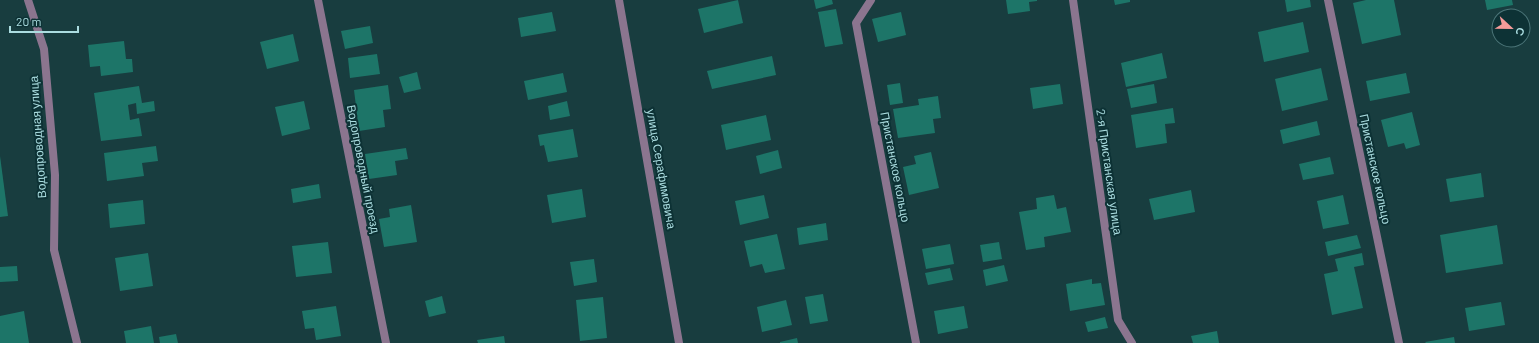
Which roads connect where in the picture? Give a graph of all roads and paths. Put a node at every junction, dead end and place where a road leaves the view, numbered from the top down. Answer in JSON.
{"nodes":[{"id":1,"x":28,"y":0,"type":"edge"},
{"id":2,"x":318,"y":0,"type":"edge"},
{"id":3,"x":619,"y":0,"type":"edge"},
{"id":4,"x":871,"y":0,"type":"edge"},
{"id":5,"x":1073,"y":0,"type":"edge"},
{"id":6,"x":1328,"y":0,"type":"edge"},
{"id":7,"x":77,"y":343,"type":"edge"},
{"id":8,"x":386,"y":343,"type":"edge"},
{"id":9,"x":679,"y":343,"type":"edge"},
{"id":10,"x":916,"y":343,"type":"edge"},
{"id":11,"x":1132,"y":343,"type":"edge"},
{"id":12,"x":1399,"y":343,"type":"edge"}],
"edges":[{"from":1,"to":7,"type":"street","name":"Водопроводная улица"},
{"from":2,"to":8,"type":"street","name":"Водопроводный проезд"},
{"from":3,"to":9,"type":"street","name":"улица Серафимовича"},
{"from":4,"to":10,"type":"street","name":"Пристанское кольцо"},
{"from":5,"to":11,"type":"street","name":"2-я Пристанская улица"},
{"from":6,"to":12,"type":"street","name":"Пристанское кольцо"}]}
